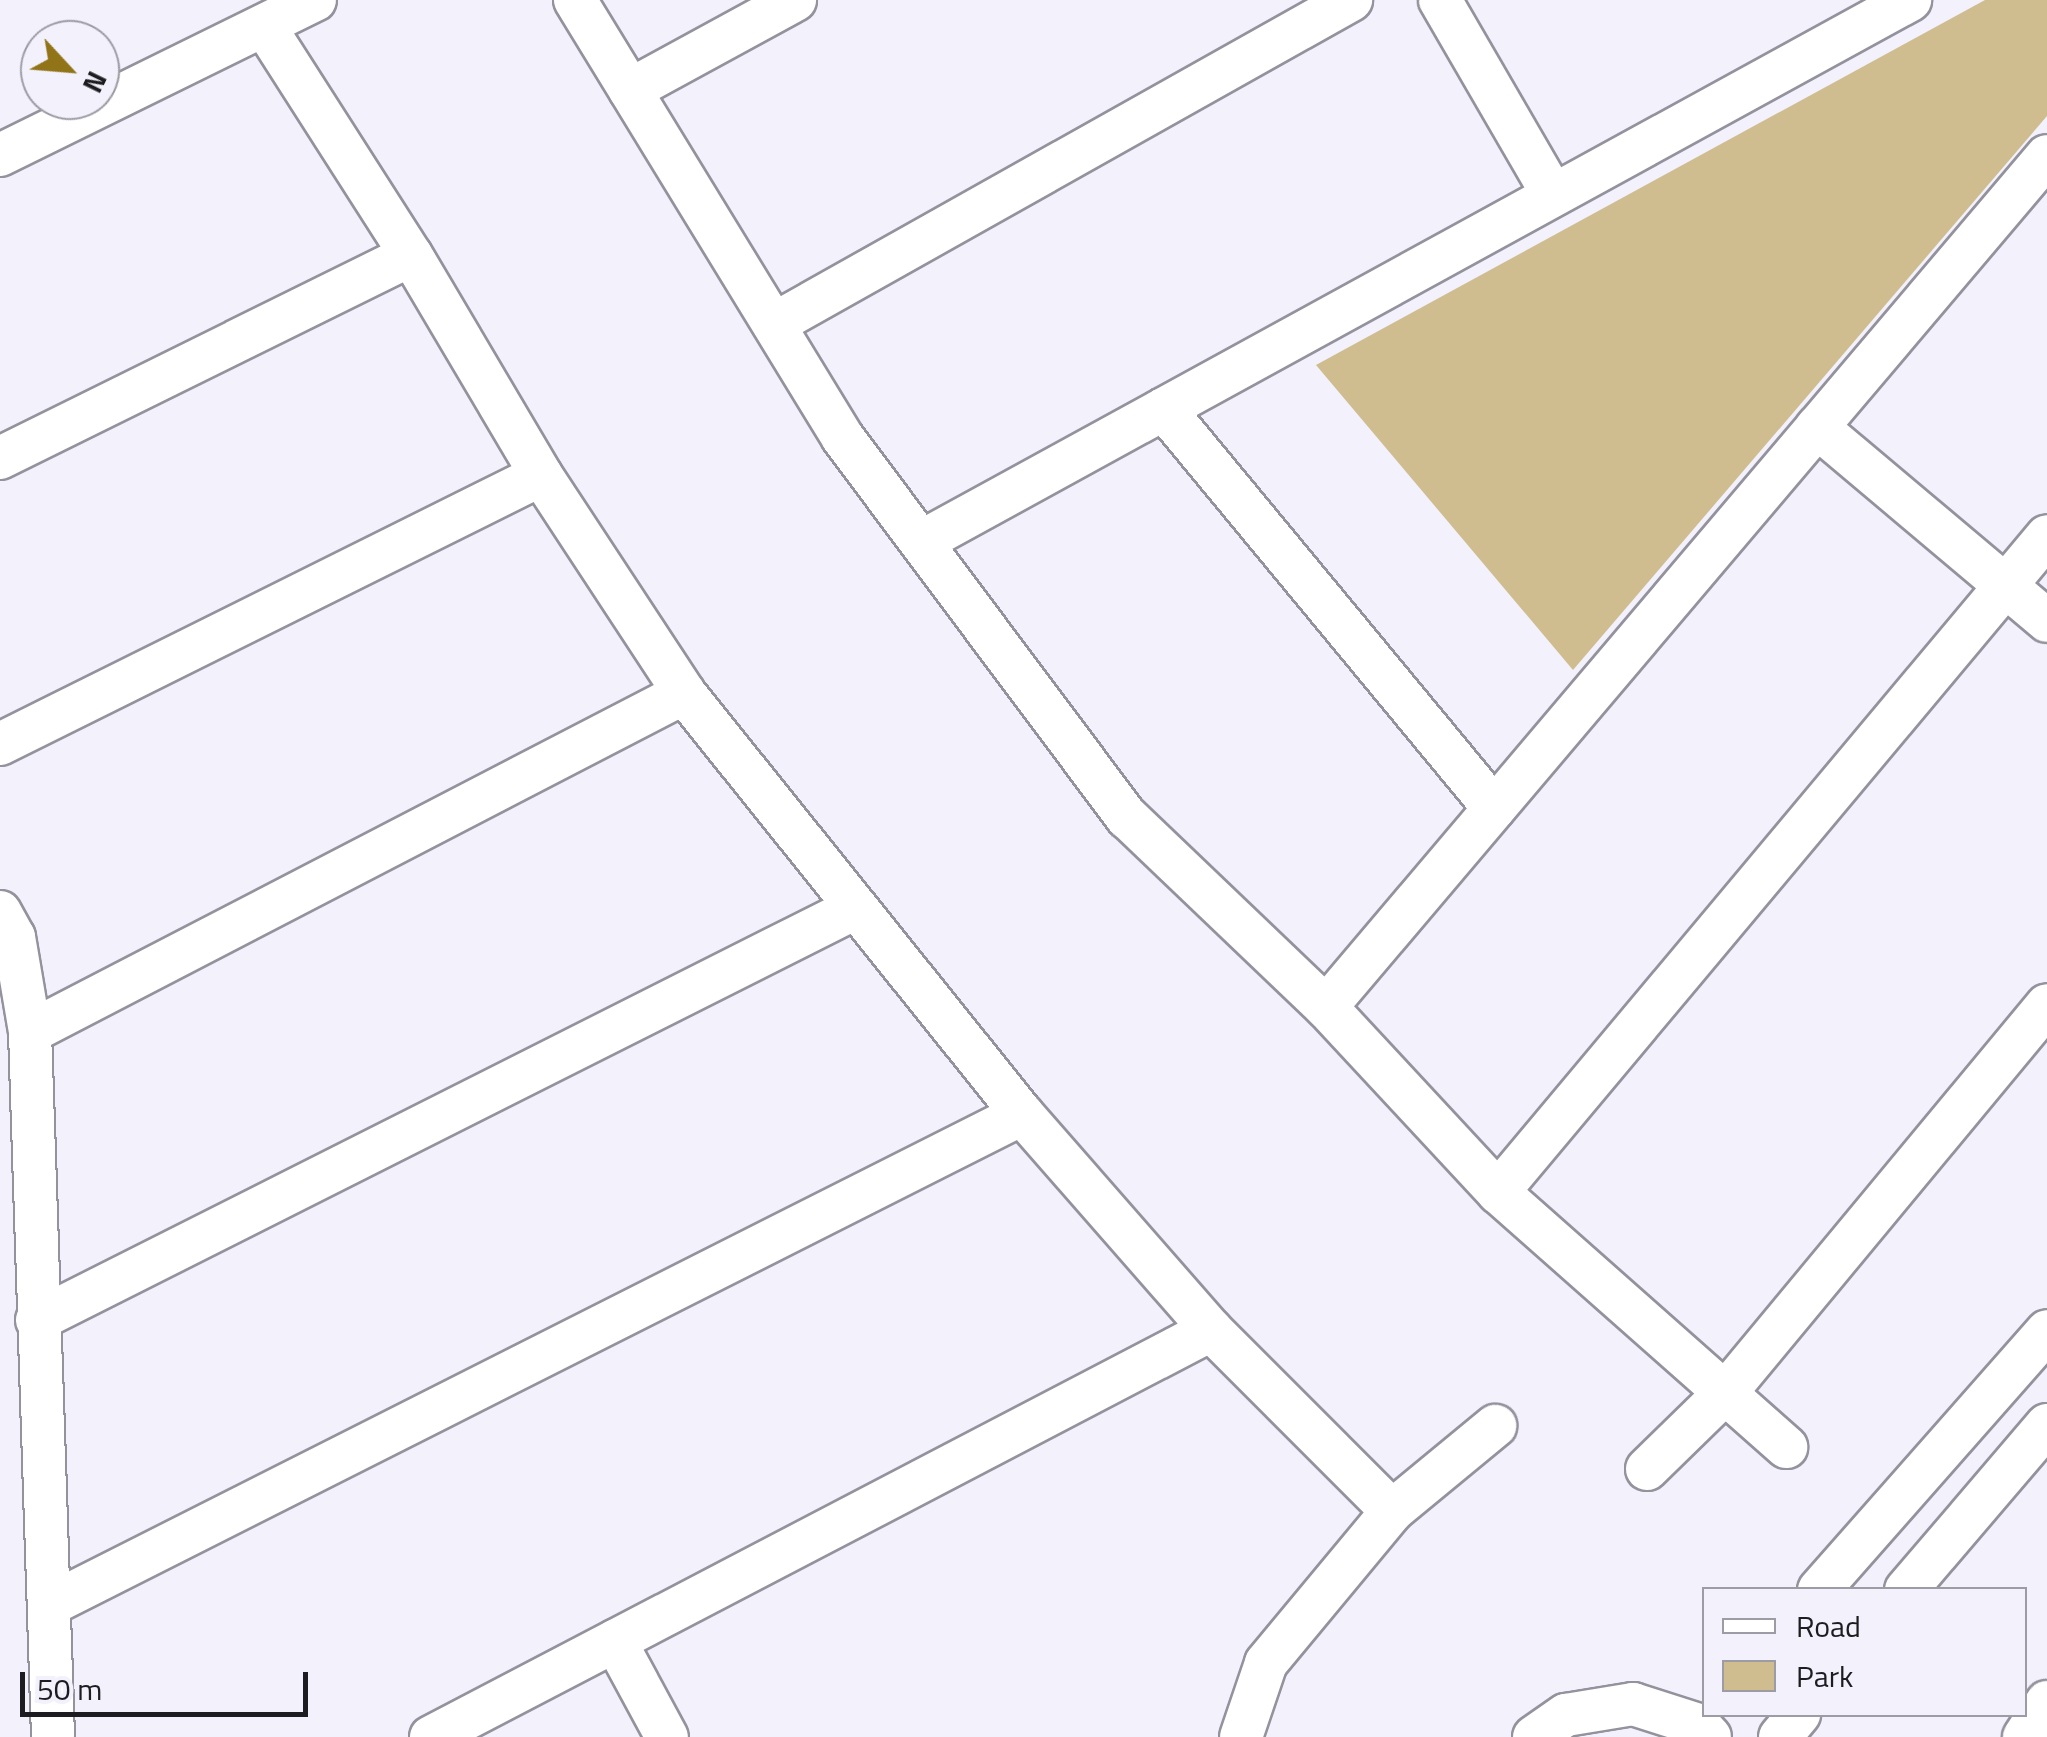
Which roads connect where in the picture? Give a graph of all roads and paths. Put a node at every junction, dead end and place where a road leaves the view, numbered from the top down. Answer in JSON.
{"nodes":[{"id":1,"x":315,"y":0,"type":"edge"},
{"id":2,"x":575,"y":0,"type":"edge"},
{"id":3,"x":795,"y":0,"type":"edge"},
{"id":4,"x":1351,"y":0,"type":"edge"},
{"id":5,"x":1440,"y":0,"type":"edge"},
{"id":6,"x":1910,"y":0,"type":"edge"},
{"id":7,"x":264,"y":28,"type":"junction"},
{"id":8,"x":630,"y":90,"type":"junction"},
{"id":9,"x":0,"y":154,"type":"edge"},
{"id":10,"x":2047,"y":156,"type":"edge"},
{"id":11,"x":1553,"y":195,"type":"junction"},
{"id":12,"x":411,"y":255,"type":"junction"},
{"id":13,"x":774,"y":324,"type":"junction"},
{"id":14,"x":1164,"y":408,"type":"junction"},
{"id":15,"x":1817,"y":427,"type":"junction"},
{"id":16,"x":0,"y":458,"type":"edge"},
{"id":17,"x":541,"y":476,"type":"junction"},
{"id":18,"x":2047,"y":536,"type":"edge"},
{"id":19,"x":921,"y":542,"type":"junction"},
{"id":20,"x":2003,"y":586,"type":"junction"},
{"id":21,"x":2047,"y":621,"type":"edge"},
{"id":22,"x":684,"y":693,"type":"junction"},
{"id":23,"x":0,"y":744,"type":"edge"},
{"id":24,"x":1494,"y":808,"type":"junction"},
{"id":25,"x":853,"y":909,"type":"junction"},
{"id":26,"x":0,"y":912,"type":"edge"},
{"id":27,"x":2047,"y":1005,"type":"edge"},
{"id":28,"x":1326,"y":1006,"type":"junction"},
{"id":29,"x":30,"y":1032,"type":"junction"},
{"id":30,"x":1022,"y":1114,"type":"junction"},
{"id":31,"x":1498,"y":1192,"type":"junction"},
{"id":32,"x":36,"y":1320,"type":"junction"},
{"id":33,"x":1211,"y":1330,"type":"junction"},
{"id":34,"x":2047,"y":1331,"type":"edge"},
{"id":35,"x":1727,"y":1391,"type":"junction"},
{"id":36,"x":2047,"y":1424,"type":"edge"},
{"id":37,"x":1496,"y":1426,"type":"dead end"},
{"id":38,"x":1786,"y":1447,"type":"dead end"},
{"id":39,"x":1647,"y":1469,"type":"dead end"},
{"id":40,"x":1392,"y":1510,"type":"junction"},
{"id":41,"x":1822,"y":1587,"type":"edge"},
{"id":42,"x":1909,"y":1587,"type":"edge"},
{"id":43,"x":50,"y":1605,"type":"junction"},
{"id":44,"x":615,"y":1641,"type":"junction"},
{"id":45,"x":2047,"y":1702,"type":"edge"},
{"id":46,"x":1797,"y":1717,"type":"edge"},
{"id":47,"x":1706,"y":1726,"type":"edge"},
{"id":48,"x":53,"y":1737,"type":"edge"},
{"id":49,"x":431,"y":1737,"type":"edge"},
{"id":50,"x":667,"y":1737,"type":"edge"},
{"id":51,"x":1241,"y":1737,"type":"edge"},
{"id":52,"x":1534,"y":1737,"type":"edge"},
{"id":53,"x":1780,"y":1737,"type":"edge"},
{"id":54,"x":2024,"y":1737,"type":"edge"}],
"edges":[{"from":1,"to":7,"type":"street"},
{"from":2,"to":8,"type":"street"},
{"from":3,"to":8,"type":"street"},
{"from":4,"to":13,"type":"street"},
{"from":5,"to":11,"type":"street"},
{"from":6,"to":11,"type":"street"},
{"from":7,"to":9,"type":"street"},
{"from":7,"to":12,"type":"street"},
{"from":8,"to":13,"type":"street"},
{"from":10,"to":15,"type":"street"},
{"from":11,"to":14,"type":"street"},
{"from":12,"to":16,"type":"street"},
{"from":12,"to":17,"type":"street"},
{"from":13,"to":19,"type":"street"},
{"from":14,"to":19,"type":"street"},
{"from":14,"to":24,"type":"street"},
{"from":15,"to":20,"type":"street"},
{"from":15,"to":24,"type":"street"},
{"from":17,"to":22,"type":"street"},
{"from":17,"to":23,"type":"street"},
{"from":18,"to":20,"type":"street"},
{"from":19,"to":28,"type":"street"},
{"from":20,"to":21,"type":"street"},
{"from":20,"to":31,"type":"street"},
{"from":22,"to":25,"type":"street"},
{"from":22,"to":29,"type":"street"},
{"from":24,"to":28,"type":"street"},
{"from":25,"to":30,"type":"street"},
{"from":25,"to":32,"type":"street"},
{"from":26,"to":29,"type":"street"},
{"from":27,"to":35,"type":"street"},
{"from":28,"to":31,"type":"street"},
{"from":29,"to":32,"type":"street"},
{"from":30,"to":33,"type":"street"},
{"from":30,"to":43,"type":"street"},
{"from":31,"to":35,"type":"street"},
{"from":32,"to":43,"type":"street"},
{"from":33,"to":40,"type":"street"},
{"from":33,"to":44,"type":"street"},
{"from":34,"to":41,"type":"street"},
{"from":35,"to":38,"type":"street"},
{"from":35,"to":39,"type":"street"},
{"from":36,"to":42,"type":"street"},
{"from":37,"to":40,"type":"street"},
{"from":40,"to":51,"type":"street"},
{"from":43,"to":48,"type":"street"},
{"from":44,"to":49,"type":"street"},
{"from":44,"to":50,"type":"street"},
{"from":45,"to":54,"type":"street"},
{"from":46,"to":53,"type":"street"},
{"from":47,"to":52,"type":"street"}]}
